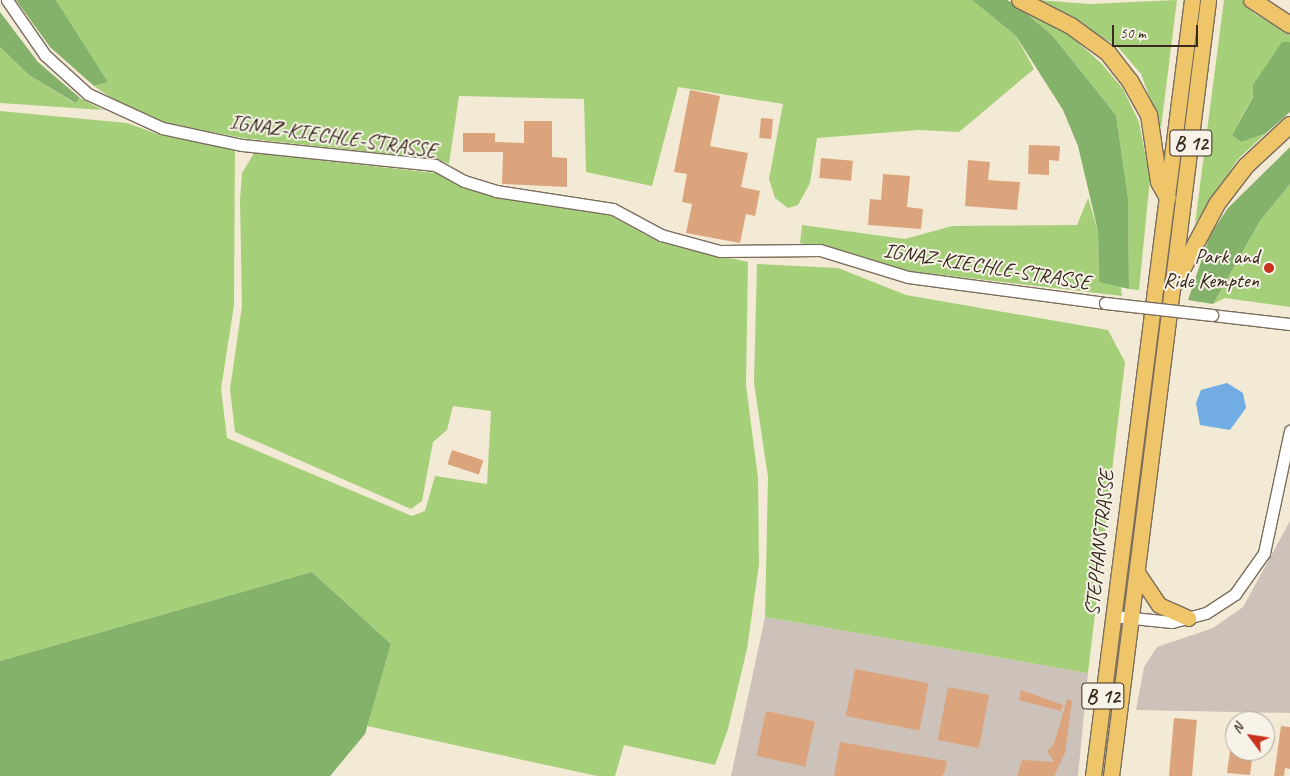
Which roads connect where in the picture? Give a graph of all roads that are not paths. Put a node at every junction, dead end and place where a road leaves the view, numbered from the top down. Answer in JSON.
{"nodes":[{"id":1,"x":7,"y":0,"type":"edge"},
{"id":2,"x":1020,"y":0,"type":"edge"},
{"id":3,"x":1192,"y":0,"type":"edge"},
{"id":4,"x":1208,"y":0,"type":"edge"},
{"id":5,"x":1252,"y":0,"type":"edge"},
{"id":6,"x":1290,"y":25,"type":"edge"},
{"id":7,"x":1290,"y":126,"type":"edge"},
{"id":8,"x":1168,"y":198,"type":"junction"},
{"id":9,"x":1174,"y":286,"type":"junction"},
{"id":10,"x":1290,"y":324,"type":"edge"},
{"id":11,"x":1290,"y":431,"type":"edge"},
{"id":12,"x":1138,"y":574,"type":"junction"},
{"id":13,"x":1113,"y":616,"type":"junction"},
{"id":14,"x":1133,"y":618,"type":"junction"},
{"id":15,"x":1188,"y":618,"type":"junction"},
{"id":16,"x":1093,"y":776,"type":"edge"},
{"id":17,"x":1111,"y":776,"type":"edge"}],
"edges":[{"from":1,"to":10,"type":"street","name":"IGNAZ-KIECHLE-STRASSE","bridge":true},
{"from":2,"to":8,"type":"highway"},
{"from":3,"to":8,"type":"main road","number":"B 12"},
{"from":4,"to":9,"type":"main road","number":"B 12"},
{"from":5,"to":6,"type":"highway"},
{"from":7,"to":9,"type":"highway"},
{"from":8,"to":13,"type":"main road","name":"STEPHANSTRASSE","number":"B 12"},
{"from":9,"to":12,"type":"main road","name":"STEPHANSTRASSE","number":"B 12"},
{"from":11,"to":15,"type":"street"},
{"from":12,"to":14,"type":"main road","name":"STEPHANSTRASSE","number":"B 12"},
{"from":12,"to":15,"type":"main road"},
{"from":13,"to":14,"type":"street"},
{"from":13,"to":16,"type":"main road","name":"STEPHANSTRASSE","number":"B 12"},
{"from":14,"to":15,"type":"street"},
{"from":14,"to":17,"type":"main road","name":"STEPHANSTRASSE","number":"B 12"}]}
